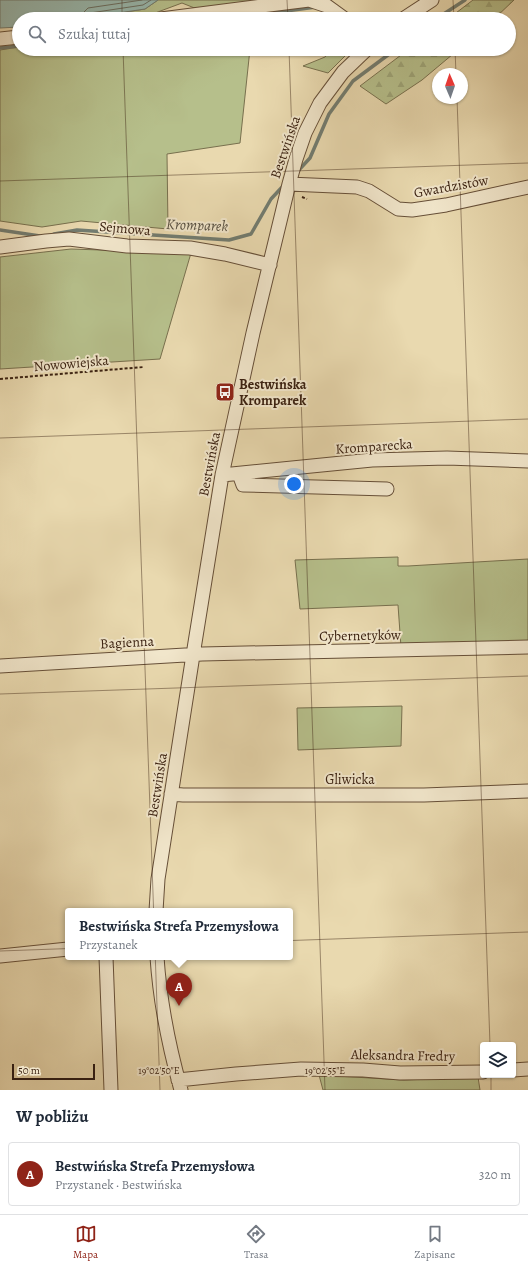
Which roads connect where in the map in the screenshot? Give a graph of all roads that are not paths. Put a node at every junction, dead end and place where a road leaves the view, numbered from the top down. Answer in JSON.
{"nodes":[{"id":1,"x":432,"y":0,"type":"edge"},
{"id":2,"x":216,"y":12,"type":"edge"},
{"id":3,"x":335,"y":12,"type":"edge"},
{"id":4,"x":414,"y":12,"type":"edge"},
{"id":5,"x":12,"y":38,"type":"edge"},
{"id":6,"x":0,"y":39,"type":"edge"},
{"id":7,"x":359,"y":56,"type":"edge"},
{"id":8,"x":289,"y":184,"type":"junction"},
{"id":9,"x":528,"y":187,"type":"edge"},
{"id":10,"x":0,"y":247,"type":"edge"},
{"id":11,"x":270,"y":265,"type":"junction"},
{"id":12,"x":528,"y":461,"type":"edge"},
{"id":13,"x":239,"y":474,"type":"junction"},
{"id":14,"x":222,"y":475,"type":"junction"},
{"id":15,"x":387,"y":489,"type":"dead end"},
{"id":16,"x":528,"y":647,"type":"edge"},
{"id":17,"x":192,"y":655,"type":"junction"},
{"id":18,"x":0,"y":666,"type":"edge"},
{"id":19,"x":528,"y":791,"type":"edge"},
{"id":20,"x":171,"y":794,"type":"junction"},
{"id":21,"x":156,"y":908,"type":"edge"},
{"id":22,"x":65,"y":949,"type":"edge"},
{"id":23,"x":0,"y":956,"type":"edge"},
{"id":24,"x":106,"y":960,"type":"edge"},
{"id":25,"x":157,"y":960,"type":"edge"},
{"id":26,"x":528,"y":1069,"type":"edge"},
{"id":27,"x":516,"y":1070,"type":"edge"},
{"id":28,"x":480,"y":1072,"type":"edge"},
{"id":29,"x":180,"y":1085,"type":"edge"},
{"id":30,"x":111,"y":1090,"type":"edge"}],
"edges":[{"from":1,"to":4,"type":"street"},
{"from":2,"to":3,"type":"street"},
{"from":5,"to":6,"type":"street"},
{"from":7,"to":8,"type":"street","name":"Bestwińska"},
{"from":8,"to":9,"type":"street","name":"Gwardzistów"},
{"from":8,"to":11,"type":"street","name":"Bestwińska"},
{"from":10,"to":11,"type":"street","name":"Sejmowa"},
{"from":11,"to":14,"type":"street","name":"Bestwińska"},
{"from":12,"to":13,"type":"street","name":"Kromparecka"},
{"from":13,"to":14,"type":"street","name":"Kromparecka"},
{"from":13,"to":15,"type":"street"},
{"from":14,"to":17,"type":"street","name":"Bestwińska"},
{"from":16,"to":17,"type":"street","name":"Cybernetyków"},
{"from":17,"to":18,"type":"street","name":"Bagienna"},
{"from":17,"to":20,"type":"street","name":"Bestwińska"},
{"from":19,"to":20,"type":"street","name":"Gliwicka"},
{"from":20,"to":21,"type":"street","name":"Bestwińska"},
{"from":22,"to":23,"type":"street"},
{"from":24,"to":30,"type":"street"},
{"from":25,"to":29,"type":"street"},
{"from":26,"to":27,"type":"street"},
{"from":28,"to":29,"type":"street","name":"Aleksandra Fredry"}]}
